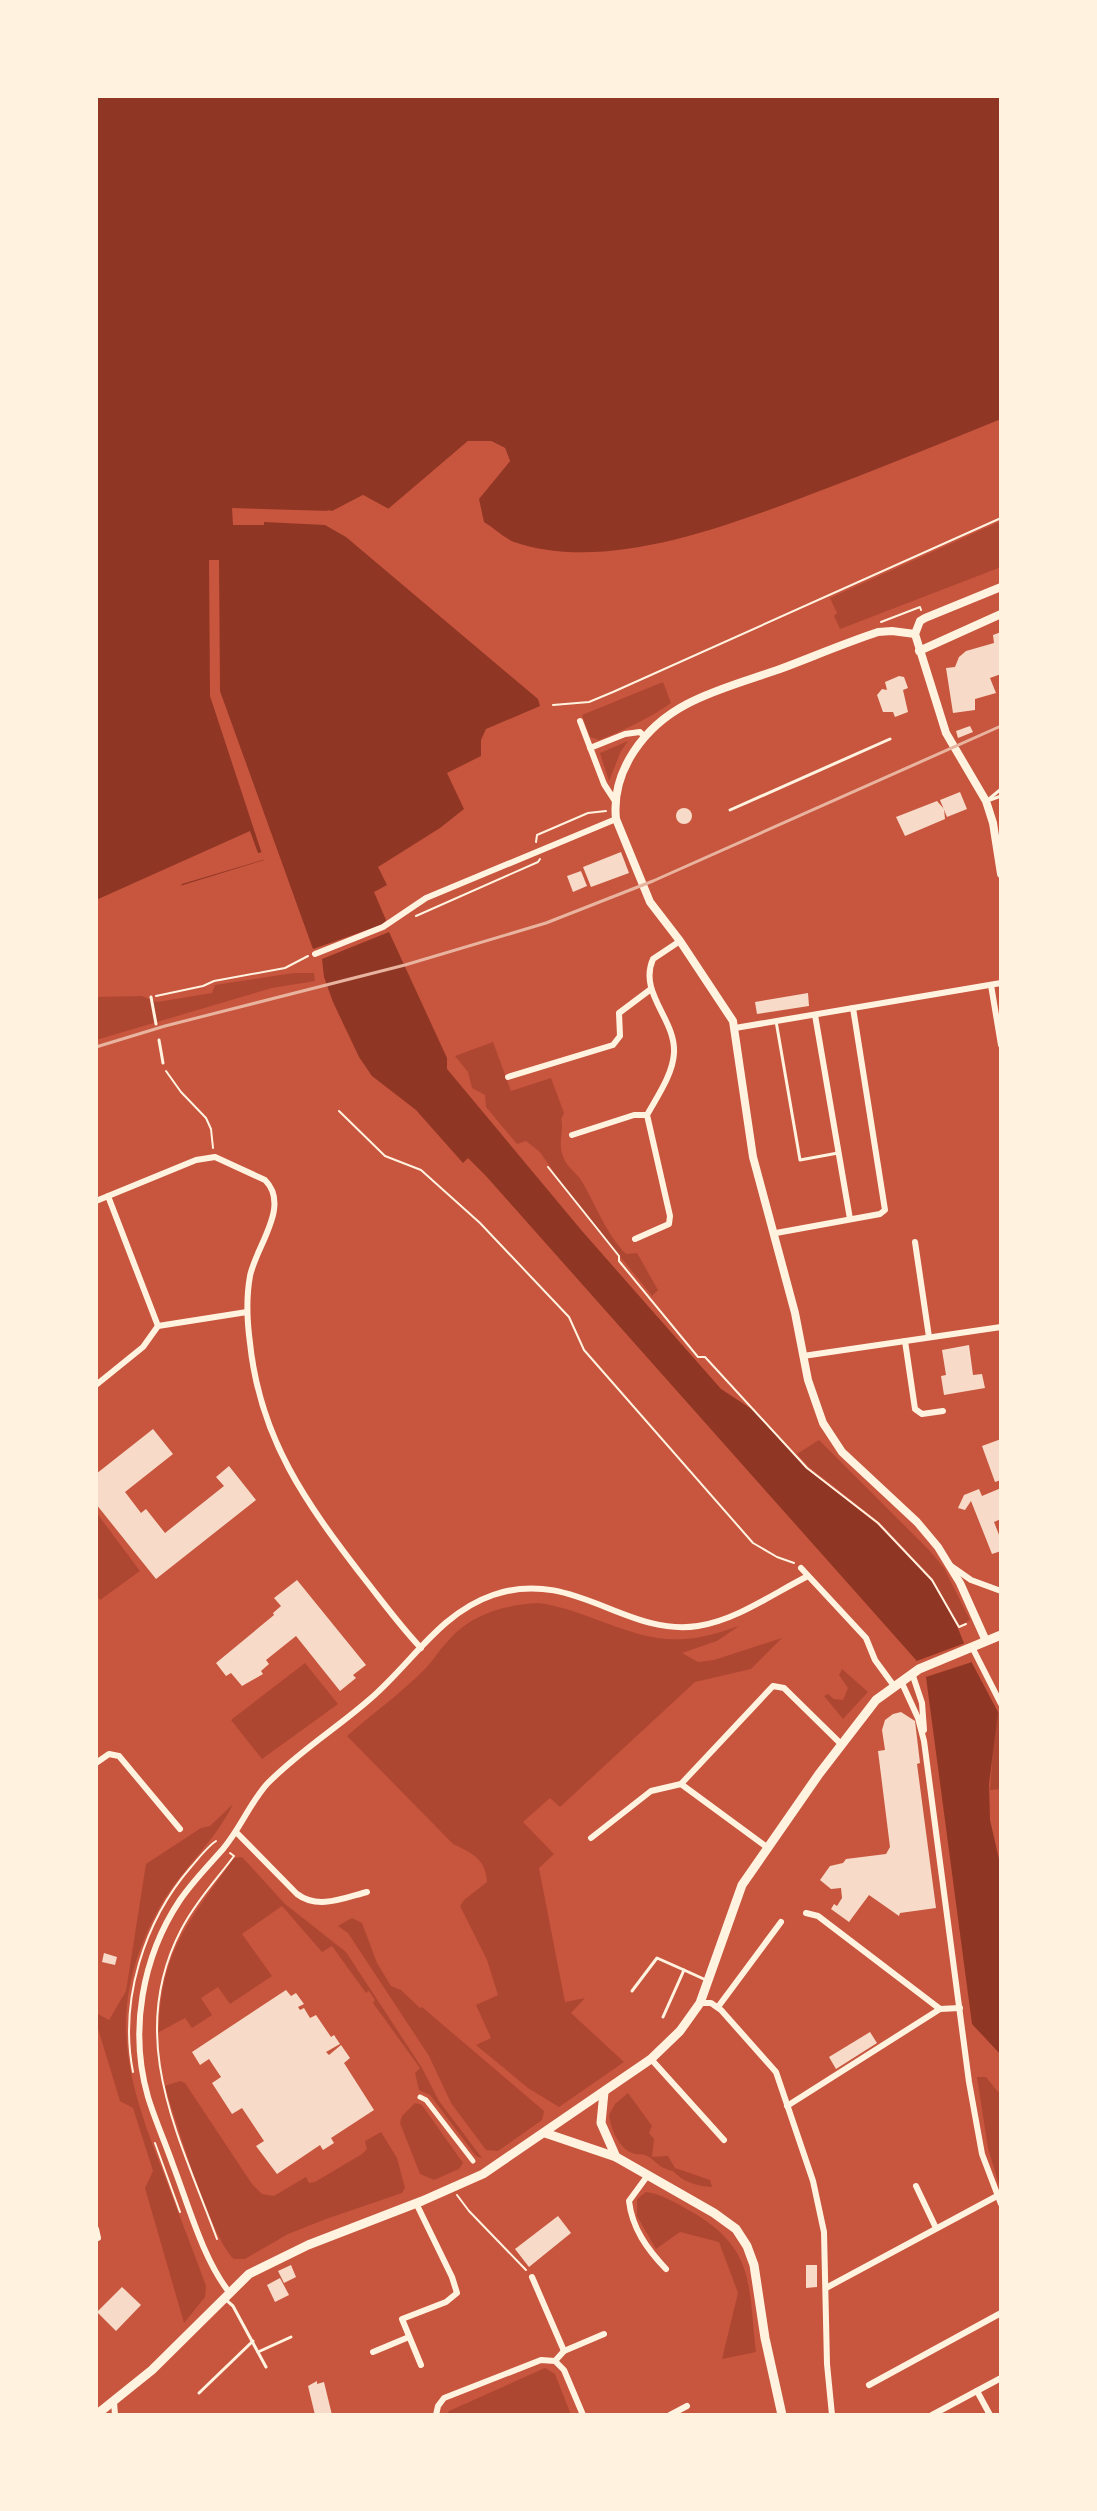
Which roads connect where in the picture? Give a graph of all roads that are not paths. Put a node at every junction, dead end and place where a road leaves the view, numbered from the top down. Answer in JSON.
{"nodes":[{"id":1,"x":1001,"y":587,"type":"edge"},
{"id":2,"x":1001,"y":614,"type":"edge"},
{"id":3,"x":915,"y":634,"type":"junction"},
{"id":4,"x":919,"y":651,"type":"junction"},
{"id":5,"x":580,"y":721,"type":"dead end"},
{"id":6,"x":645,"y":737,"type":"junction"},
{"id":7,"x":890,"y":739,"type":"dead end"},
{"id":8,"x":590,"y":748,"type":"junction"},
{"id":9,"x":1001,"y":789,"type":"edge"},
{"id":10,"x":1001,"y":796,"type":"edge"},
{"id":11,"x":615,"y":801,"type":"junction"},
{"id":12,"x":986,"y":801,"type":"junction"},
{"id":13,"x":730,"y":810,"type":"dead end"},
{"id":14,"x":616,"y":819,"type":"junction"},
{"id":15,"x":1001,"y":874,"type":"edge"},
{"id":16,"x":680,"y":941,"type":"junction"},
{"id":17,"x":315,"y":954,"type":"road end"},
{"id":18,"x":1001,"y":983,"type":"edge"},
{"id":19,"x":991,"y":985,"type":"junction"},
{"id":20,"x":651,"y":989,"type":"junction"},
{"id":21,"x":151,"y":997,"type":"road end"},
{"id":22,"x":853,"y":1008,"type":"junction"},
{"id":23,"x":815,"y":1015,"type":"junction"},
{"id":24,"x":776,"y":1021,"type":"junction"},
{"id":25,"x":156,"y":1024,"type":"dead end"},
{"id":26,"x":735,"y":1028,"type":"junction"},
{"id":27,"x":159,"y":1040,"type":"dead end"},
{"id":28,"x":1001,"y":1045,"type":"edge"},
{"id":29,"x":163,"y":1063,"type":"road end"},
{"id":30,"x":508,"y":1077,"type":"dead end"},
{"id":31,"x":647,"y":1115,"type":"junction"},
{"id":32,"x":572,"y":1135,"type":"dead end"},
{"id":33,"x":838,"y":1153,"type":"junction"},
{"id":34,"x":108,"y":1196,"type":"junction"},
{"id":35,"x":96,"y":1201,"type":"edge"},
{"id":36,"x":850,"y":1219,"type":"junction"},
{"id":37,"x":776,"y":1233,"type":"junction"},
{"id":38,"x":635,"y":1239,"type":"dead end"},
{"id":39,"x":915,"y":1242,"type":"dead end"},
{"id":40,"x":247,"y":1312,"type":"junction"},
{"id":41,"x":158,"y":1326,"type":"junction"},
{"id":42,"x":1001,"y":1327,"type":"edge"},
{"id":43,"x":929,"y":1337,"type":"junction"},
{"id":44,"x":905,"y":1341,"type":"junction"},
{"id":45,"x":803,"y":1356,"type":"junction"},
{"id":46,"x":96,"y":1385,"type":"edge"},
{"id":47,"x":943,"y":1411,"type":"dead end"},
{"id":48,"x":950,"y":1566,"type":"junction"},
{"id":49,"x":801,"y":1568,"type":"road end"},
{"id":50,"x":808,"y":1576,"type":"junction"},
{"id":51,"x":1001,"y":1591,"type":"edge"},
{"id":52,"x":1001,"y":1635,"type":"edge"},
{"id":53,"x":986,"y":1641,"type":"junction"},
{"id":54,"x":421,"y":1648,"type":"junction"},
{"id":55,"x":970,"y":1648,"type":"junction"},
{"id":56,"x":915,"y":1671,"type":"junction"},
{"id":57,"x":897,"y":1683,"type":"junction"},
{"id":58,"x":1001,"y":1704,"type":"edge"},
{"id":59,"x":924,"y":1741,"type":"junction"},
{"id":60,"x":841,"y":1744,"type":"junction"},
{"id":61,"x":96,"y":1763,"type":"edge"},
{"id":62,"x":681,"y":1784,"type":"junction"},
{"id":63,"x":180,"y":1829,"type":"dead end"},
{"id":64,"x":236,"y":1832,"type":"junction"},
{"id":65,"x":591,"y":1838,"type":"dead end"},
{"id":66,"x":769,"y":1849,"type":"junction"},
{"id":67,"x":367,"y":1892,"type":"dead end"},
{"id":68,"x":806,"y":1913,"type":"dead end"},
{"id":69,"x":781,"y":1922,"type":"dead end"},
{"id":70,"x":684,"y":1970,"type":"junction"},
{"id":71,"x":709,"y":1982,"type":"junction"},
{"id":72,"x":632,"y":1991,"type":"dead end"},
{"id":73,"x":700,"y":2003,"type":"junction"},
{"id":74,"x":718,"y":2007,"type":"junction"},
{"id":75,"x":960,"y":2008,"type":"junction"},
{"id":76,"x":940,"y":2009,"type":"junction"},
{"id":77,"x":663,"y":2017,"type":"dead end"},
{"id":78,"x":651,"y":2059,"type":"junction"},
{"id":79,"x":604,"y":2092,"type":"junction"},
{"id":80,"x":420,"y":2097,"type":"dead end"},
{"id":81,"x":787,"y":2106,"type":"junction"},
{"id":82,"x":545,"y":2133,"type":"junction"},
{"id":83,"x":724,"y":2140,"type":"dead end"},
{"id":84,"x":616,"y":2157,"type":"junction"},
{"id":85,"x":473,"y":2161,"type":"dead end"},
{"id":86,"x":648,"y":2175,"type":"junction"},
{"id":87,"x":916,"y":2186,"type":"dead end"},
{"id":88,"x":997,"y":2196,"type":"junction"},
{"id":89,"x":416,"y":2203,"type":"junction"},
{"id":90,"x":1001,"y":2204,"type":"edge"},
{"id":91,"x":936,"y":2228,"type":"junction"},
{"id":92,"x":96,"y":2229,"type":"edge"},
{"id":93,"x":98,"y":2238,"type":"dead end"},
{"id":94,"x":666,"y":2269,"type":"dead end"},
{"id":95,"x":532,"y":2277,"type":"road end"},
{"id":96,"x":826,"y":2288,"type":"junction"},
{"id":97,"x":226,"y":2294,"type":"junction"},
{"id":98,"x":1001,"y":2313,"type":"edge"},
{"id":99,"x":604,"y":2334,"type":"dead end"},
{"id":100,"x":291,"y":2337,"type":"dead end"},
{"id":101,"x":409,"y":2337,"type":"junction"},
{"id":102,"x":253,"y":2341,"type":"junction"},
{"id":103,"x":564,"y":2351,"type":"junction"},
{"id":104,"x":258,"y":2352,"type":"junction"},
{"id":105,"x":373,"y":2352,"type":"dead end"},
{"id":106,"x":555,"y":2361,"type":"junction"},
{"id":107,"x":421,"y":2365,"type":"dead end"},
{"id":108,"x":266,"y":2367,"type":"dead end"},
{"id":109,"x":1001,"y":2378,"type":"edge"},
{"id":110,"x":869,"y":2385,"type":"dead end"},
{"id":111,"x":977,"y":2391,"type":"junction"},
{"id":112,"x":199,"y":2393,"type":"dead end"},
{"id":113,"x":114,"y":2402,"type":"junction"},
{"id":114,"x":687,"y":2406,"type":"dead end"},
{"id":115,"x":96,"y":2415,"type":"edge"},
{"id":116,"x":115,"y":2415,"type":"edge"},
{"id":117,"x":436,"y":2415,"type":"edge"},
{"id":118,"x":583,"y":2415,"type":"edge"},
{"id":119,"x":670,"y":2415,"type":"edge"},
{"id":120,"x":782,"y":2415,"type":"edge"},
{"id":121,"x":832,"y":2415,"type":"edge"},
{"id":122,"x":932,"y":2415,"type":"edge"},
{"id":123,"x":990,"y":2415,"type":"edge"}],
"edges":[{"from":1,"to":3,"type":"street"},
{"from":2,"to":4,"type":"street"},
{"from":3,"to":4,"type":"street"},
{"from":3,"to":6,"type":"street"},
{"from":4,"to":12,"type":"street"},
{"from":5,"to":8,"type":"street"},
{"from":6,"to":8,"type":"street"},
{"from":6,"to":11,"type":"street"},
{"from":7,"to":13,"type":"lane"},
{"from":8,"to":11,"type":"street"},
{"from":9,"to":12,"type":"lane"},
{"from":10,"to":12,"type":"lane"},
{"from":11,"to":14,"type":"street"},
{"from":12,"to":15,"type":"street"},
{"from":14,"to":16,"type":"street"},
{"from":14,"to":17,"type":"street"},
{"from":16,"to":20,"type":"street"},
{"from":16,"to":26,"type":"street"},
{"from":18,"to":19,"type":"street"},
{"from":19,"to":22,"type":"street"},
{"from":19,"to":28,"type":"street"},
{"from":20,"to":30,"type":"street"},
{"from":20,"to":31,"type":"street"},
{"from":21,"to":25,"type":"lane"},
{"from":22,"to":23,"type":"street"},
{"from":22,"to":36,"type":"street"},
{"from":23,"to":24,"type":"street"},
{"from":23,"to":33,"type":"street"},
{"from":24,"to":26,"type":"street"},
{"from":24,"to":33,"type":"lane"},
{"from":26,"to":37,"type":"street"},
{"from":27,"to":29,"type":"lane"},
{"from":31,"to":32,"type":"street"},
{"from":31,"to":38,"type":"street"},
{"from":33,"to":36,"type":"street"},
{"from":34,"to":35,"type":"street"},
{"from":34,"to":40,"type":"street"},
{"from":34,"to":41,"type":"street"},
{"from":36,"to":37,"type":"street"},
{"from":37,"to":45,"type":"street"},
{"from":39,"to":43,"type":"street"},
{"from":40,"to":41,"type":"street"},
{"from":40,"to":54,"type":"street"},
{"from":41,"to":46,"type":"street"},
{"from":42,"to":43,"type":"street"},
{"from":43,"to":44,"type":"street"},
{"from":44,"to":45,"type":"street"},
{"from":44,"to":47,"type":"street"},
{"from":45,"to":48,"type":"street"},
{"from":48,"to":51,"type":"street"},
{"from":48,"to":53,"type":"street"},
{"from":49,"to":50,"type":"street"},
{"from":50,"to":54,"type":"street"},
{"from":50,"to":57,"type":"street"},
{"from":52,"to":53,"type":"main road"},
{"from":53,"to":55,"type":"main road"},
{"from":54,"to":64,"type":"street"},
{"from":55,"to":56,"type":"main road"},
{"from":55,"to":58,"type":"street"},
{"from":56,"to":57,"type":"main road"},
{"from":56,"to":59,"type":"street"},
{"from":57,"to":59,"type":"street"},
{"from":57,"to":60,"type":"main road"},
{"from":59,"to":75,"type":"street"},
{"from":60,"to":62,"type":"street"},
{"from":60,"to":66,"type":"main road"},
{"from":61,"to":63,"type":"street"},
{"from":62,"to":65,"type":"street"},
{"from":62,"to":66,"type":"street"},
{"from":64,"to":67,"type":"street"},
{"from":64,"to":97,"type":"street"},
{"from":66,"to":71,"type":"main road"},
{"from":68,"to":76,"type":"street"},
{"from":69,"to":74,"type":"street"},
{"from":70,"to":71,"type":"lane"},
{"from":70,"to":72,"type":"lane"},
{"from":70,"to":77,"type":"lane"},
{"from":71,"to":73,"type":"main road"},
{"from":73,"to":74,"type":"street"},
{"from":73,"to":78,"type":"main road"},
{"from":74,"to":81,"type":"street"},
{"from":75,"to":76,"type":"street"},
{"from":75,"to":88,"type":"street"},
{"from":76,"to":81,"type":"street"},
{"from":78,"to":79,"type":"main road"},
{"from":78,"to":83,"type":"street"},
{"from":79,"to":82,"type":"main road"},
{"from":79,"to":84,"type":"main road"},
{"from":80,"to":85,"type":"street"},
{"from":81,"to":96,"type":"street"},
{"from":82,"to":84,"type":"main road"},
{"from":82,"to":89,"type":"main road"},
{"from":84,"to":86,"type":"main road"},
{"from":86,"to":94,"type":"street"},
{"from":86,"to":120,"type":"main road"},
{"from":87,"to":91,"type":"street"},
{"from":88,"to":90,"type":"street"},
{"from":88,"to":91,"type":"street"},
{"from":89,"to":97,"type":"main road"},
{"from":89,"to":101,"type":"street"},
{"from":91,"to":96,"type":"street"},
{"from":92,"to":93,"type":"street"},
{"from":95,"to":103,"type":"street"},
{"from":96,"to":121,"type":"street"},
{"from":97,"to":102,"type":"lane"},
{"from":97,"to":113,"type":"main road"},
{"from":98,"to":110,"type":"street"},
{"from":99,"to":103,"type":"street"},
{"from":100,"to":104,"type":"lane"},
{"from":101,"to":105,"type":"street"},
{"from":101,"to":107,"type":"street"},
{"from":102,"to":104,"type":"lane"},
{"from":102,"to":112,"type":"lane"},
{"from":103,"to":106,"type":"street"},
{"from":104,"to":108,"type":"lane"},
{"from":106,"to":117,"type":"street"},
{"from":106,"to":118,"type":"street"},
{"from":109,"to":111,"type":"street"},
{"from":111,"to":122,"type":"street"},
{"from":111,"to":123,"type":"street"},
{"from":113,"to":115,"type":"main road"},
{"from":113,"to":116,"type":"street"},
{"from":114,"to":119,"type":"street"}]}
